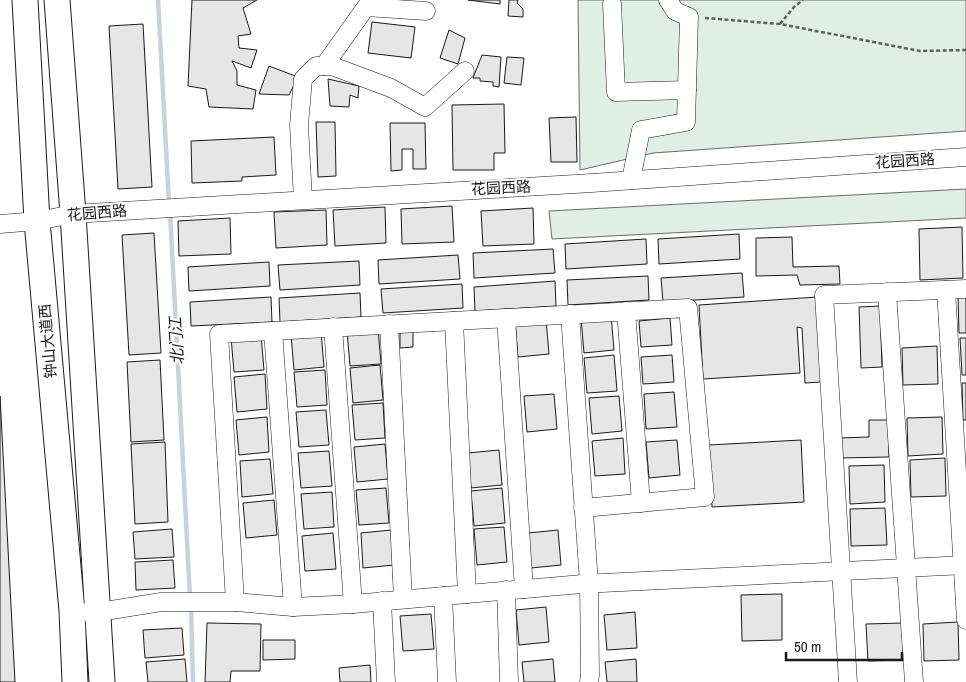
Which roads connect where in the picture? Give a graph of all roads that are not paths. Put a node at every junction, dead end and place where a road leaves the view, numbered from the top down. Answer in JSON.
{"nodes":[{"id":1,"x":25,"y":0,"type":"edge"},
{"id":2,"x":57,"y":0,"type":"edge"},
{"id":3,"x":668,"y":0,"type":"edge"},
{"id":4,"x":612,"y":4,"type":"dead end"},
{"id":5,"x":426,"y":11,"type":"dead end"},
{"id":6,"x":324,"y":66,"type":"junction"},
{"id":7,"x":465,"y":71,"type":"dead end"},
{"id":8,"x":687,"y":90,"type":"junction"},
{"id":9,"x":966,"y":157,"type":"edge"},
{"id":10,"x":631,"y":180,"type":"junction"},
{"id":11,"x":303,"y":200,"type":"junction"},
{"id":12,"x":73,"y":214,"type":"junction"},
{"id":13,"x":37,"y":221,"type":"junction"},
{"id":14,"x":0,"y":224,"type":"edge"},
{"id":15,"x":946,"y":290,"type":"junction"},
{"id":16,"x":966,"y":290,"type":"edge"},
{"id":17,"x":887,"y":292,"type":"junction"},
{"id":18,"x":626,"y":311,"type":"junction"},
{"id":19,"x":570,"y":314,"type":"junction"},
{"id":20,"x":506,"y":318,"type":"junction"},
{"id":21,"x":454,"y":321,"type":"junction"},
{"id":22,"x":389,"y":324,"type":"junction"},
{"id":23,"x":333,"y":327,"type":"junction"},
{"id":24,"x":273,"y":331,"type":"junction"},
{"id":25,"x":641,"y":503,"type":"junction"},
{"id":26,"x":583,"y":508,"type":"junction"},
{"id":27,"x":964,"y":565,"type":"edge"},
{"id":28,"x":907,"y":568,"type":"junction"},
{"id":29,"x":842,"y":570,"type":"junction"},
{"id":30,"x":589,"y":584,"type":"junction"},
{"id":31,"x":524,"y":589,"type":"junction"},
{"id":32,"x":506,"y":590,"type":"junction"},
{"id":33,"x":467,"y":594,"type":"junction"},
{"id":34,"x":443,"y":596,"type":"junction"},
{"id":35,"x":403,"y":599,"type":"junction"},
{"id":36,"x":382,"y":601,"type":"junction"},
{"id":37,"x":235,"y":602,"type":"junction"},
{"id":38,"x":353,"y":604,"type":"junction"},
{"id":39,"x":293,"y":607,"type":"junction"},
{"id":40,"x":72,"y":611,"type":"junction"},
{"id":41,"x":99,"y":612,"type":"junction"},
{"id":42,"x":966,"y":620,"type":"edge"},
{"id":43,"x":75,"y":682,"type":"edge"},
{"id":44,"x":102,"y":682,"type":"edge"},
{"id":45,"x":386,"y":682,"type":"edge"},
{"id":46,"x":447,"y":682,"type":"edge"},
{"id":47,"x":509,"y":682,"type":"edge"},
{"id":48,"x":588,"y":682,"type":"edge"},
{"id":49,"x":848,"y":682,"type":"edge"},
{"id":50,"x":914,"y":682,"type":"edge"}],
"edges":[{"from":1,"to":13,"type":"highway","name":"钟山大道西"},
{"from":2,"to":12,"type":"highway"},
{"from":3,"to":8,"type":"street"},
{"from":4,"to":8,"type":"street"},
{"from":5,"to":6,"type":"street"},
{"from":6,"to":7,"type":"street"},
{"from":6,"to":11,"type":"street"},
{"from":8,"to":10,"type":"street"},
{"from":9,"to":10,"type":"street","name":"花园西路"},
{"from":10,"to":11,"type":"street","name":"花园西路"},
{"from":11,"to":12,"type":"street","name":"花园西路"},
{"from":12,"to":13,"type":"street","name":"花园西路"},
{"from":12,"to":41,"type":"highway"},
{"from":13,"to":14,"type":"street","name":"花园西路"},
{"from":13,"to":40,"type":"highway","name":"钟山大道西"},
{"from":15,"to":16,"type":"street"},
{"from":15,"to":17,"type":"street"},
{"from":15,"to":27,"type":"street"},
{"from":17,"to":28,"type":"street"},
{"from":17,"to":29,"type":"street"},
{"from":18,"to":19,"type":"street"},
{"from":18,"to":25,"type":"street"},
{"from":18,"to":25,"type":"street"},
{"from":19,"to":20,"type":"street"},
{"from":19,"to":26,"type":"street"},
{"from":20,"to":21,"type":"street"},
{"from":20,"to":31,"type":"street"},
{"from":21,"to":22,"type":"street"},
{"from":21,"to":33,"type":"street"},
{"from":22,"to":23,"type":"street"},
{"from":22,"to":35,"type":"street"},
{"from":23,"to":24,"type":"street"},
{"from":23,"to":38,"type":"street"},
{"from":24,"to":37,"type":"street"},
{"from":24,"to":39,"type":"street"},
{"from":25,"to":26,"type":"street"},
{"from":26,"to":30,"type":"street"},
{"from":27,"to":28,"type":"street"},
{"from":27,"to":42,"type":"street"},
{"from":28,"to":29,"type":"street"},
{"from":28,"to":50,"type":"street"},
{"from":29,"to":30,"type":"street"},
{"from":29,"to":49,"type":"street"},
{"from":30,"to":31,"type":"street"},
{"from":30,"to":48,"type":"street"},
{"from":31,"to":32,"type":"street"},
{"from":32,"to":33,"type":"street"},
{"from":32,"to":47,"type":"street"},
{"from":33,"to":34,"type":"street"},
{"from":34,"to":35,"type":"street"},
{"from":34,"to":46,"type":"street"},
{"from":35,"to":36,"type":"street"},
{"from":36,"to":38,"type":"street"},
{"from":36,"to":45,"type":"street"},
{"from":37,"to":39,"type":"street"},
{"from":37,"to":41,"type":"street"},
{"from":38,"to":39,"type":"street"},
{"from":40,"to":41,"type":"street"},
{"from":40,"to":43,"type":"highway","name":"钟山大道西"},
{"from":41,"to":44,"type":"highway"}]}
